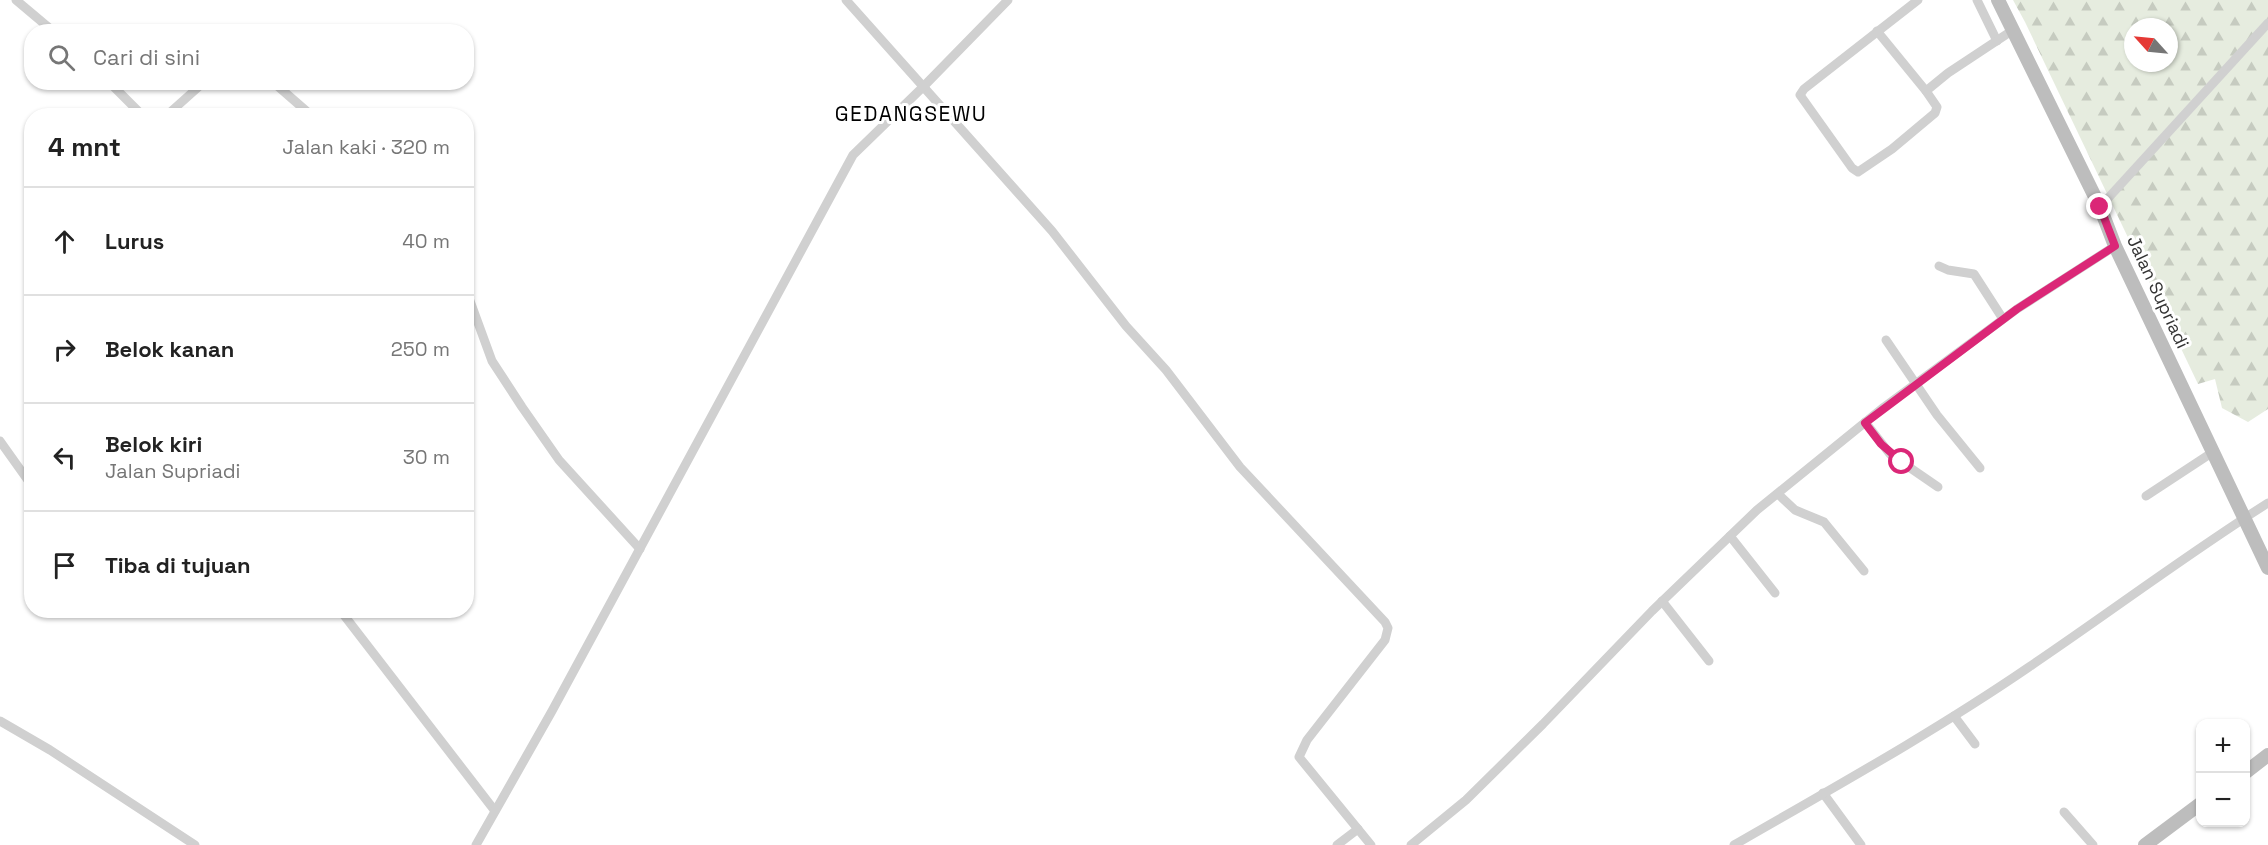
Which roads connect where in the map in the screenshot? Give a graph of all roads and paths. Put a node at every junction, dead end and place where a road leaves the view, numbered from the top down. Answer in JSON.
{"nodes":[{"id":1,"x":16,"y":0,"type":"edge"},
{"id":2,"x":846,"y":0,"type":"edge"},
{"id":3,"x":1008,"y":0,"type":"edge"},
{"id":4,"x":1918,"y":0,"type":"edge"},
{"id":5,"x":1977,"y":0,"type":"edge"},
{"id":6,"x":1998,"y":0,"type":"edge"},
{"id":7,"x":2268,"y":23,"type":"edge"},
{"id":8,"x":44,"y":24,"type":"edge"},
{"id":9,"x":2013,"y":30,"type":"junction"},
{"id":10,"x":1877,"y":31,"type":"junction"},
{"id":11,"x":1997,"y":41,"type":"junction"},
{"id":12,"x":924,"y":86,"type":"junction"},
{"id":13,"x":117,"y":90,"type":"edge"},
{"id":14,"x":195,"y":90,"type":"edge"},
{"id":15,"x":282,"y":90,"type":"edge"},
{"id":16,"x":1926,"y":91,"type":"junction"},
{"id":17,"x":135,"y":108,"type":"edge"},
{"id":18,"x":175,"y":108,"type":"edge"},
{"id":19,"x":303,"y":108,"type":"edge"},
{"id":20,"x":2100,"y":207,"type":"junction"},
{"id":21,"x":2115,"y":246,"type":"junction"},
{"id":22,"x":1939,"y":266,"type":"dead end"},
{"id":23,"x":474,"y":312,"type":"edge"},
{"id":24,"x":2003,"y":319,"type":"junction"},
{"id":25,"x":1886,"y":340,"type":"dead end"},
{"id":26,"x":1916,"y":383,"type":"junction"},
{"id":27,"x":1865,"y":423,"type":"junction"},
{"id":28,"x":0,"y":441,"type":"edge"},
{"id":29,"x":2213,"y":452,"type":"junction"},
{"id":30,"x":1980,"y":468,"type":"dead end"},
{"id":31,"x":24,"y":475,"type":"edge"},
{"id":32,"x":1938,"y":487,"type":"dead end"},
{"id":33,"x":1778,"y":494,"type":"junction"},
{"id":34,"x":2146,"y":496,"type":"dead end"},
{"id":35,"x":2268,"y":503,"type":"edge"},
{"id":36,"x":2244,"y":518,"type":"junction"},
{"id":37,"x":1731,"y":536,"type":"junction"},
{"id":38,"x":640,"y":549,"type":"junction"},
{"id":39,"x":2268,"y":568,"type":"edge"},
{"id":40,"x":1864,"y":571,"type":"dead end"},
{"id":41,"x":1775,"y":593,"type":"dead end"},
{"id":42,"x":1662,"y":601,"type":"junction"},
{"id":43,"x":346,"y":618,"type":"edge"},
{"id":44,"x":1709,"y":661,"type":"dead end"},
{"id":45,"x":1954,"y":716,"type":"junction"},
{"id":46,"x":0,"y":722,"type":"edge"},
{"id":47,"x":1975,"y":744,"type":"dead end"},
{"id":48,"x":2268,"y":755,"type":"edge"},
{"id":49,"x":2250,"y":769,"type":"edge"},
{"id":50,"x":1824,"y":793,"type":"junction"},
{"id":51,"x":2196,"y":807,"type":"edge"},
{"id":52,"x":495,"y":811,"type":"junction"},
{"id":53,"x":2064,"y":812,"type":"dead end"},
{"id":54,"x":1358,"y":829,"type":"junction"},
{"id":55,"x":195,"y":845,"type":"edge"},
{"id":56,"x":476,"y":845,"type":"edge"},
{"id":57,"x":1337,"y":845,"type":"edge"},
{"id":58,"x":1371,"y":845,"type":"edge"},
{"id":59,"x":1411,"y":845,"type":"edge"},
{"id":60,"x":1734,"y":845,"type":"edge"},
{"id":61,"x":1861,"y":845,"type":"edge"},
{"id":62,"x":2093,"y":845,"type":"edge"},
{"id":63,"x":2145,"y":845,"type":"edge"}],
"edges":[{"from":1,"to":8,"type":"street"},
{"from":2,"to":12,"type":"street"},
{"from":3,"to":12,"type":"street"},
{"from":4,"to":10,"type":"street"},
{"from":5,"to":11,"type":"street"},
{"from":6,"to":9,"type":"main road","name":"Jalan Supriadi"},
{"from":7,"to":20,"type":"street"},
{"from":9,"to":11,"type":"street"},
{"from":9,"to":20,"type":"main road","name":"Jalan Supriadi"},
{"from":10,"to":16,"type":"street"},
{"from":10,"to":16,"type":"street"},
{"from":11,"to":16,"type":"street"},
{"from":12,"to":38,"type":"street"},
{"from":12,"to":54,"type":"street"},
{"from":13,"to":17,"type":"street"},
{"from":14,"to":18,"type":"street"},
{"from":15,"to":19,"type":"street"},
{"from":20,"to":21,"type":"main road","name":"Jalan Supriadi"},
{"from":21,"to":24,"type":"street"},
{"from":21,"to":29,"type":"main road","name":"Jalan Supriadi"},
{"from":22,"to":24,"type":"street"},
{"from":23,"to":38,"type":"street"},
{"from":24,"to":26,"type":"street"},
{"from":25,"to":26,"type":"street"},
{"from":26,"to":27,"type":"street"},
{"from":26,"to":30,"type":"street"},
{"from":27,"to":32,"type":"street"},
{"from":27,"to":33,"type":"street"},
{"from":28,"to":31,"type":"street"},
{"from":29,"to":34,"type":"street"},
{"from":29,"to":36,"type":"main road","name":"Jalan Supriadi"},
{"from":33,"to":37,"type":"street"},
{"from":33,"to":40,"type":"street"},
{"from":35,"to":36,"type":"street"},
{"from":36,"to":39,"type":"main road","name":"Jalan Supriadi"},
{"from":36,"to":45,"type":"street"},
{"from":37,"to":41,"type":"street"},
{"from":37,"to":42,"type":"street"},
{"from":38,"to":52,"type":"street"},
{"from":42,"to":44,"type":"street"},
{"from":42,"to":59,"type":"street"},
{"from":43,"to":52,"type":"street"},
{"from":45,"to":47,"type":"street"},
{"from":45,"to":50,"type":"street"},
{"from":46,"to":55,"type":"street"},
{"from":48,"to":49,"type":"main road"},
{"from":50,"to":60,"type":"street"},
{"from":50,"to":61,"type":"street"},
{"from":51,"to":63,"type":"main road"},
{"from":52,"to":56,"type":"street"},
{"from":53,"to":62,"type":"street"},
{"from":54,"to":57,"type":"street"},
{"from":54,"to":58,"type":"street"}]}
